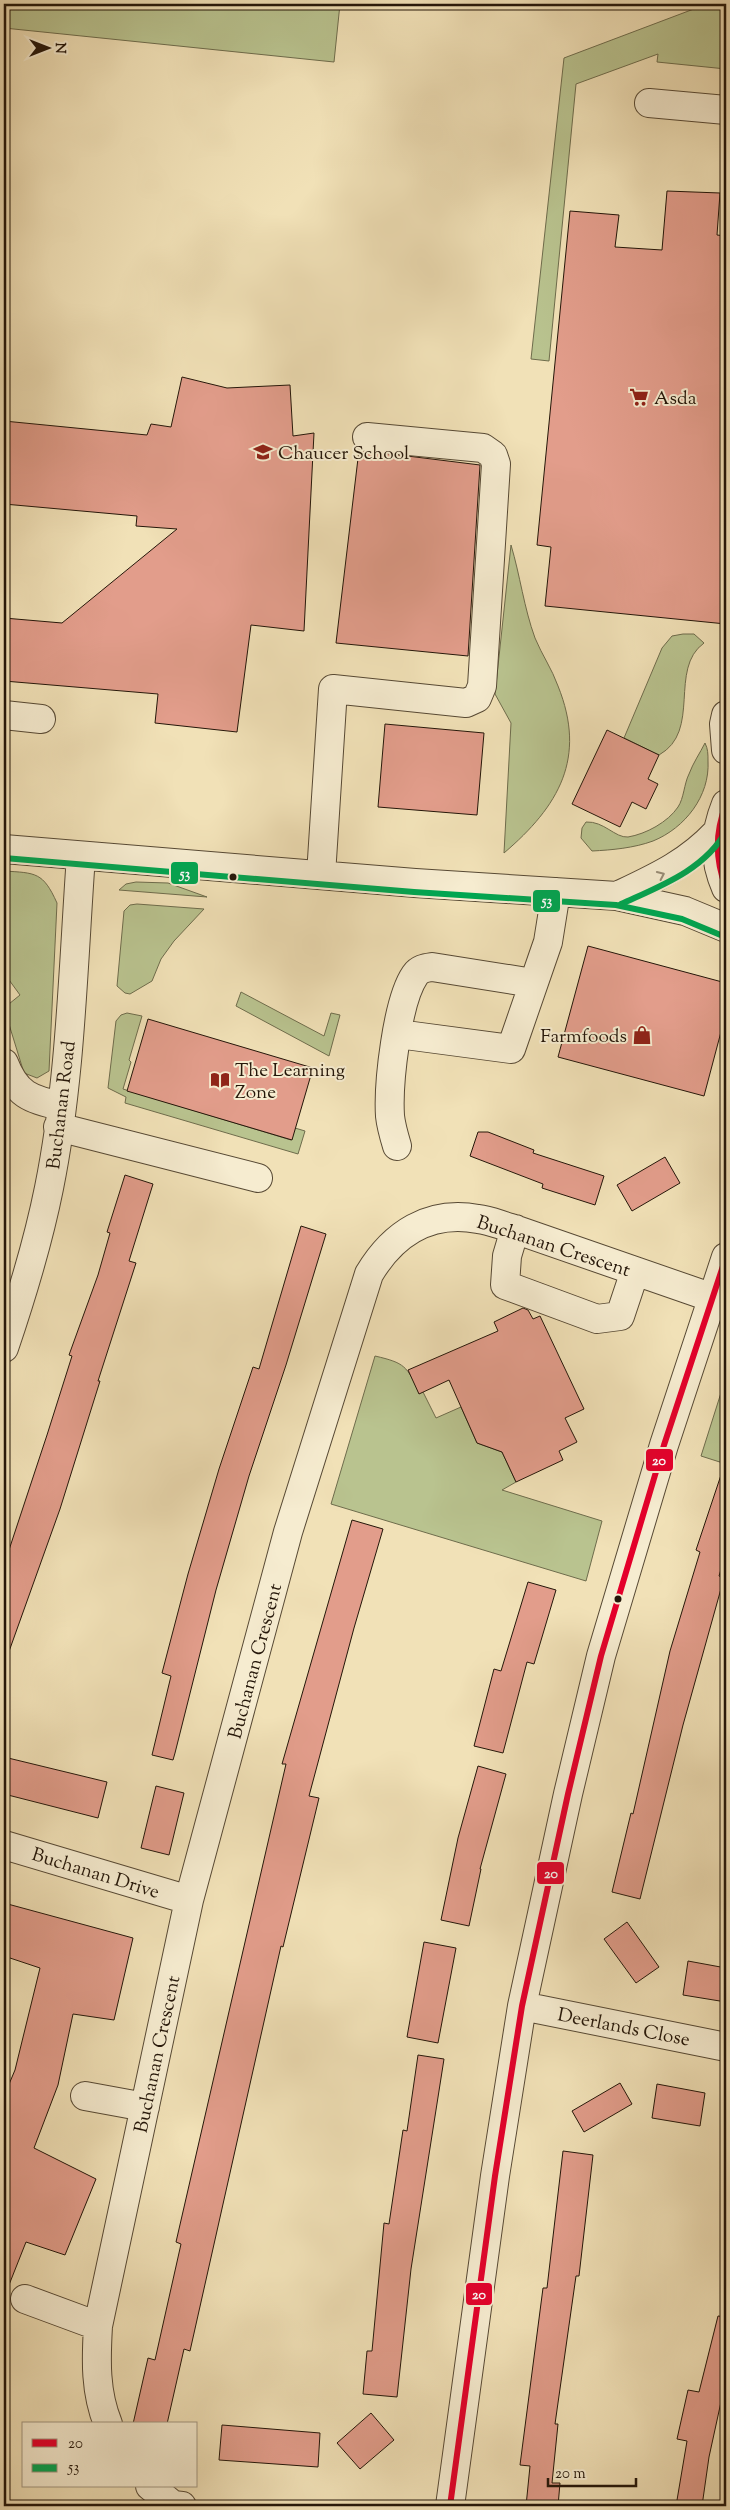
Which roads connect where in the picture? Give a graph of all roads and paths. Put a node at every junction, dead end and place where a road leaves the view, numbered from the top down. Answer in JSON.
{"nodes":[{"id":1,"x":649,"y":103,"type":"dead end"},
{"id":2,"x":726,"y":110,"type":"edge"},
{"id":3,"x":367,"y":436,"type":"dead end"},
{"id":4,"x":4,"y":715,"type":"edge"},
{"id":5,"x":726,"y":716,"type":"edge"},
{"id":6,"x":41,"y":719,"type":"dead end"},
{"id":7,"x":726,"y":750,"type":"edge"},
{"id":8,"x":726,"y":804,"type":"edge"},
{"id":9,"x":716,"y":832,"type":"junction"},
{"id":10,"x":4,"y":849,"type":"edge"},
{"id":11,"x":81,"y":856,"type":"junction"},
{"id":12,"x":321,"y":875,"type":"junction"},
{"id":13,"x":726,"y":888,"type":"edge"},
{"id":14,"x":556,"y":892,"type":"junction"},
{"id":15,"x":617,"y":896,"type":"junction"},
{"id":16,"x":726,"y":928,"type":"edge"},
{"id":17,"x":533,"y":983,"type":"junction"},
{"id":18,"x":398,"y":1034,"type":"junction"},
{"id":19,"x":4,"y":1063,"type":"edge"},
{"id":20,"x":60,"y":1117,"type":"junction"},
{"id":21,"x":397,"y":1146,"type":"dead end"},
{"id":22,"x":258,"y":1178,"type":"dead end"},
{"id":23,"x":515,"y":1229,"type":"junction"},
{"id":24,"x":726,"y":1257,"type":"edge"},
{"id":25,"x":635,"y":1271,"type":"junction"},
{"id":26,"x":713,"y":1298,"type":"junction"},
{"id":27,"x":4,"y":1348,"type":"edge"},
{"id":28,"x":4,"y":1845,"type":"edge"},
{"id":29,"x":189,"y":1900,"type":"junction"},
{"id":30,"x":522,"y":2006,"type":"junction"},
{"id":31,"x":726,"y":2047,"type":"edge"},
{"id":32,"x":85,"y":2096,"type":"dead end"},
{"id":33,"x":145,"y":2107,"type":"junction"},
{"id":34,"x":25,"y":2299,"type":"dead end"},
{"id":35,"x":98,"y":2326,"type":"junction"},
{"id":36,"x":106,"y":2422,"type":"edge"},
{"id":37,"x":450,"y":2506,"type":"edge"}],
"edges":[{"from":1,"to":2,"type":"street"},
{"from":3,"to":12,"type":"street"},
{"from":4,"to":6,"type":"street"},
{"from":5,"to":7,"type":"street"},
{"from":8,"to":9,"type":"street"},
{"from":9,"to":13,"type":"street"},
{"from":15,"to":9,"type":"street","one_way":true},
{"from":10,"to":11,"type":"street"},
{"from":11,"to":12,"type":"street"},
{"from":11,"to":20,"type":"street","name":"Buchanan Road"},
{"from":12,"to":14,"type":"street"},
{"from":14,"to":15,"type":"street"},
{"from":14,"to":17,"type":"street"},
{"from":15,"to":16,"type":"street"},
{"from":17,"to":18,"type":"street"},
{"from":17,"to":18,"type":"street"},
{"from":18,"to":21,"type":"street"},
{"from":19,"to":20,"type":"street"},
{"from":20,"to":22,"type":"street"},
{"from":20,"to":27,"type":"street","name":"Buchanan Road"},
{"from":23,"to":25,"type":"street","name":"Buchanan Crescent"},
{"from":23,"to":25,"type":"street"},
{"from":23,"to":29,"type":"street","name":"Buchanan Crescent"},
{"from":24,"to":26,"type":"street"},
{"from":25,"to":26,"type":"street","name":"Buchanan Crescent"},
{"from":26,"to":30,"type":"street"},
{"from":28,"to":29,"type":"street","name":"Buchanan Drive"},
{"from":29,"to":33,"type":"street","name":"Buchanan Crescent"},
{"from":30,"to":31,"type":"street","name":"Deerlands Close"},
{"from":30,"to":37,"type":"street"},
{"from":32,"to":33,"type":"street"},
{"from":33,"to":35,"type":"street","name":"Buchanan Crescent"},
{"from":34,"to":35,"type":"street"},
{"from":35,"to":36,"type":"street","name":"Buchanan Crescent"}]}
